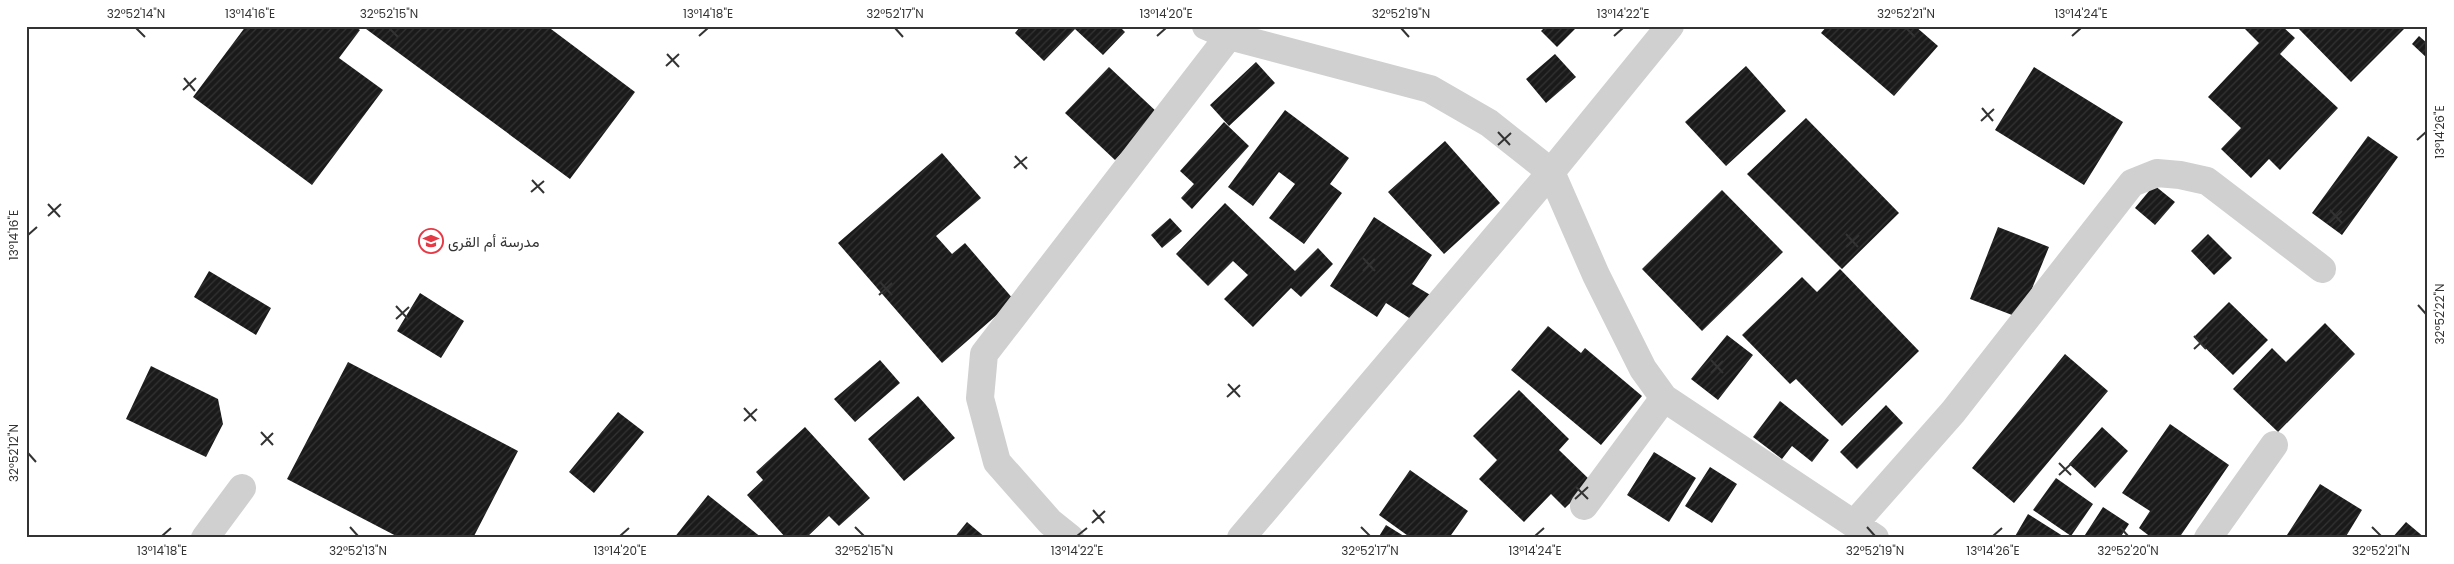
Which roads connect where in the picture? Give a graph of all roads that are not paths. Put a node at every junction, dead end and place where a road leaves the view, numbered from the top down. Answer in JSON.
{"nodes":[{"id":1,"x":1670,"y":26,"type":"edge"},
{"id":2,"x":1225,"y":30,"type":"edge"},
{"id":3,"x":1551,"y":172,"type":"junction"},
{"id":4,"x":2322,"y":269,"type":"dead end"},
{"id":5,"x":1664,"y":398,"type":"junction"},
{"id":6,"x":2274,"y":445,"type":"dead end"},
{"id":7,"x":242,"y":488,"type":"dead end"},
{"id":8,"x":1584,"y":506,"type":"dead end"},
{"id":9,"x":1865,"y":531,"type":"edge"},
{"id":10,"x":1054,"y":533,"type":"edge"},
{"id":11,"x":205,"y":538,"type":"edge"},
{"id":12,"x":1241,"y":538,"type":"edge"},
{"id":13,"x":2208,"y":538,"type":"edge"}],
"edges":[{"from":1,"to":3,"type":"street"},
{"from":2,"to":3,"type":"street"},
{"from":2,"to":10,"type":"street"},
{"from":3,"to":5,"type":"street"},
{"from":3,"to":12,"type":"street"},
{"from":4,"to":9,"type":"street"},
{"from":5,"to":8,"type":"street"},
{"from":5,"to":9,"type":"street"},
{"from":6,"to":13,"type":"street"},
{"from":7,"to":11,"type":"street"}]}
